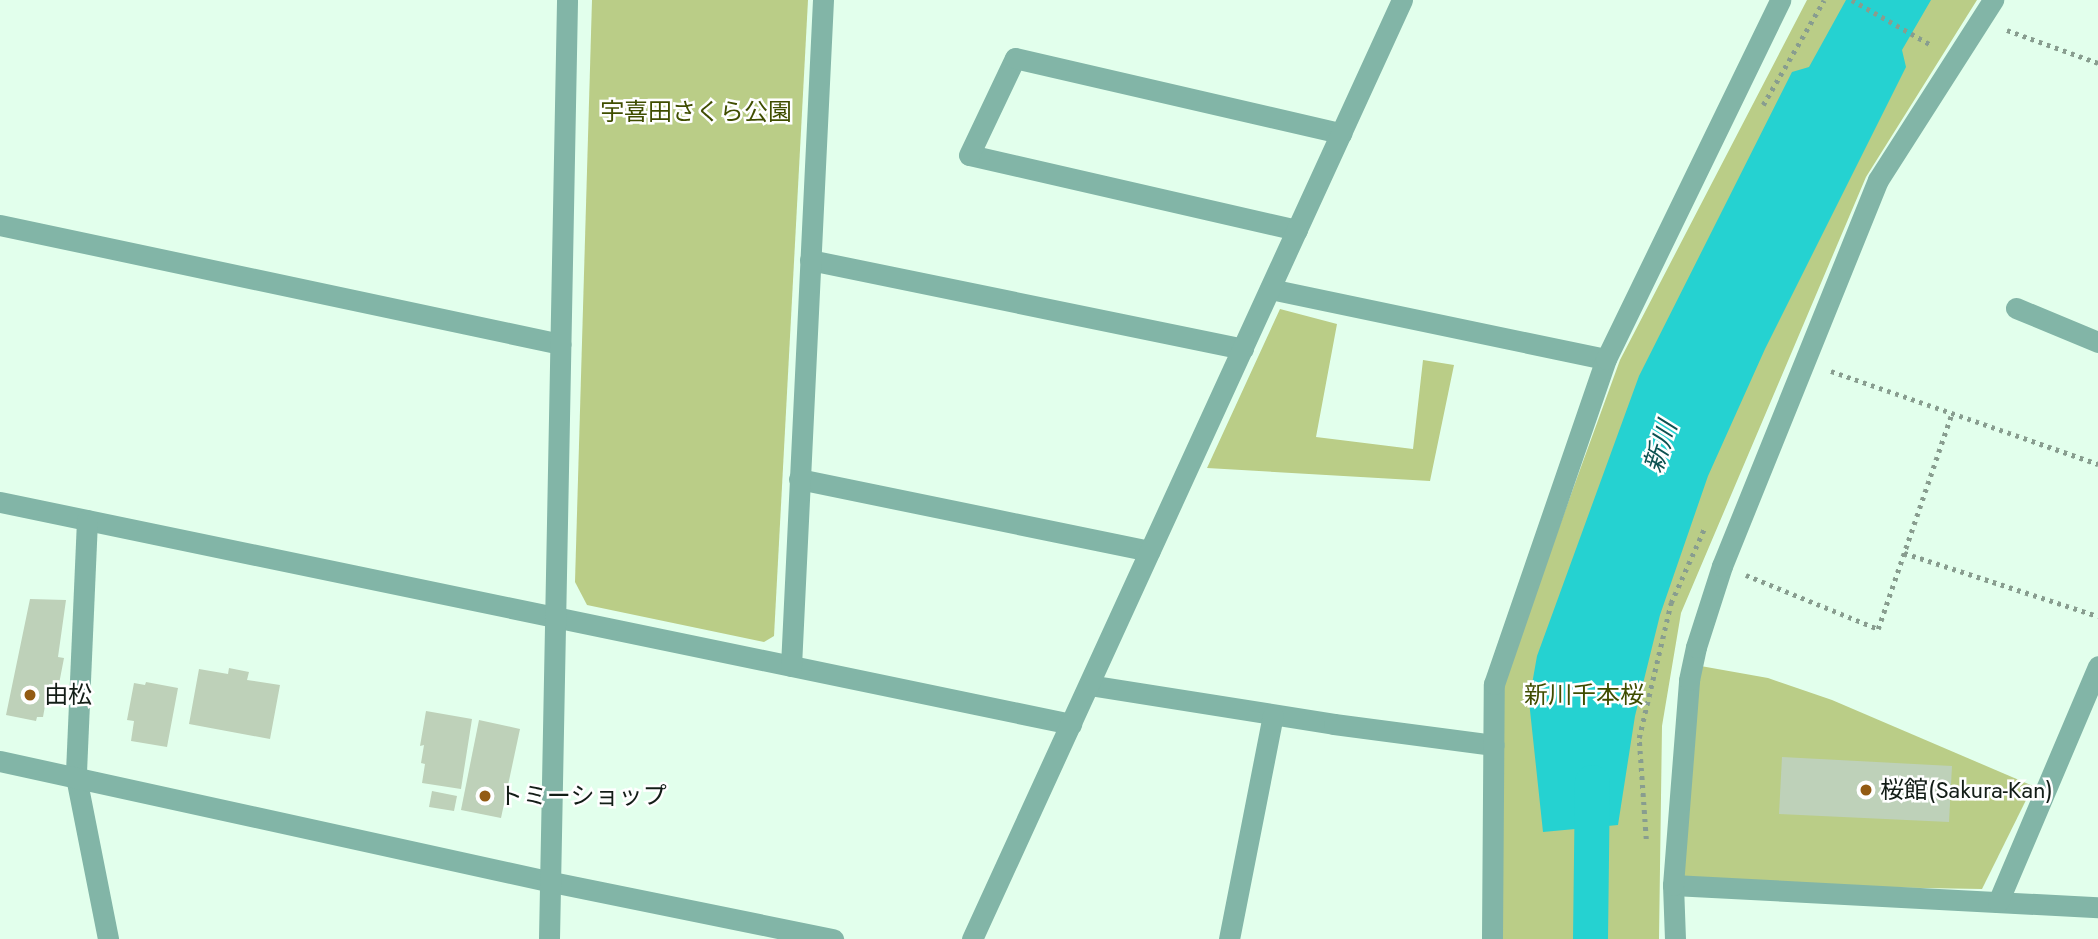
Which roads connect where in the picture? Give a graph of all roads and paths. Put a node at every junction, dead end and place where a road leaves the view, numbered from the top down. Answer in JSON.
{"nodes":[{"id":1,"x":567,"y":0,"type":"edge"},
{"id":2,"x":823,"y":0,"type":"edge"},
{"id":3,"x":1402,"y":0,"type":"edge"},
{"id":4,"x":1780,"y":0,"type":"edge"},
{"id":5,"x":1824,"y":0,"type":"edge"},
{"id":6,"x":1852,"y":0,"type":"edge"},
{"id":7,"x":1993,"y":0,"type":"edge"},
{"id":8,"x":1980,"y":20,"type":"junction"},
{"id":9,"x":1937,"y":48,"type":"dead end"},
{"id":10,"x":2098,"y":64,"type":"edge"},
{"id":11,"x":1761,"y":109,"type":"dead end"},
{"id":12,"x":1341,"y":133,"type":"junction"},
{"id":13,"x":0,"y":225,"type":"edge"},
{"id":14,"x":1297,"y":230,"type":"junction"},
{"id":15,"x":810,"y":260,"type":"junction"},
{"id":16,"x":1270,"y":289,"type":"junction"},
{"id":17,"x":2016,"y":308,"type":"dead end"},
{"id":18,"x":2098,"y":342,"type":"edge"},
{"id":19,"x":561,"y":344,"type":"junction"},
{"id":20,"x":1243,"y":349,"type":"junction"},
{"id":21,"x":1606,"y":359,"type":"junction"},
{"id":22,"x":1802,"y":361,"type":"junction"},
{"id":23,"x":1952,"y":413,"type":"junction"},
{"id":24,"x":2098,"y":464,"type":"edge"},
{"id":25,"x":799,"y":480,"type":"junction"},
{"id":26,"x":0,"y":502,"type":"edge"},
{"id":27,"x":87,"y":520,"type":"junction"},
{"id":28,"x":1150,"y":551,"type":"junction"},
{"id":29,"x":1904,"y":553,"type":"junction"},
{"id":30,"x":1723,"y":566,"type":"junction"},
{"id":31,"x":2098,"y":616,"type":"edge"},
{"id":32,"x":557,"y":617,"type":"junction"},
{"id":33,"x":791,"y":666,"type":"junction"},
{"id":34,"x":2098,"y":666,"type":"edge"},
{"id":35,"x":1089,"y":685,"type":"junction"},
{"id":36,"x":1273,"y":715,"type":"junction"},
{"id":37,"x":1071,"y":724,"type":"junction"},
{"id":38,"x":1494,"y":745,"type":"junction"},
{"id":39,"x":0,"y":761,"type":"edge"},
{"id":40,"x":76,"y":777,"type":"junction"},
{"id":41,"x":552,"y":882,"type":"junction"},
{"id":42,"x":1673,"y":885,"type":"junction"},
{"id":43,"x":1998,"y":902,"type":"junction"},
{"id":44,"x":2098,"y":907,"type":"edge"},
{"id":45,"x":108,"y":939,"type":"edge"},
{"id":46,"x":549,"y":939,"type":"edge"},
{"id":47,"x":833,"y":939,"type":"edge"},
{"id":48,"x":972,"y":939,"type":"edge"},
{"id":49,"x":1229,"y":939,"type":"edge"},
{"id":50,"x":1492,"y":939,"type":"edge"},
{"id":51,"x":1675,"y":939,"type":"edge"}],
"edges":[{"from":1,"to":19,"type":"street"},
{"from":2,"to":15,"type":"street"},
{"from":3,"to":12,"type":"street"},
{"from":4,"to":21,"type":"street"},
{"from":5,"to":11,"type":"path"},
{"from":6,"to":9,"type":"path"},
{"from":7,"to":8,"type":"street"},
{"from":8,"to":10,"type":"path"},
{"from":8,"to":22,"type":"street"},
{"from":12,"to":14,"type":"street"},
{"from":12,"to":14,"type":"street"},
{"from":13,"to":19,"type":"street"},
{"from":14,"to":16,"type":"street"},
{"from":15,"to":20,"type":"street"},
{"from":15,"to":25,"type":"street"},
{"from":16,"to":20,"type":"street"},
{"from":16,"to":21,"type":"street"},
{"from":17,"to":18,"type":"street"},
{"from":19,"to":32,"type":"street"},
{"from":20,"to":28,"type":"street"},
{"from":21,"to":38,"type":"street"},
{"from":22,"to":23,"type":"path"},
{"from":22,"to":30,"type":"street"},
{"from":23,"to":24,"type":"path"},
{"from":23,"to":29,"type":"path"},
{"from":25,"to":28,"type":"street"},
{"from":25,"to":33,"type":"street"},
{"from":26,"to":27,"type":"street"},
{"from":27,"to":32,"type":"street"},
{"from":27,"to":40,"type":"street"},
{"from":28,"to":35,"type":"street"},
{"from":29,"to":30,"type":"path"},
{"from":29,"to":31,"type":"path"},
{"from":30,"to":42,"type":"street"},
{"from":32,"to":33,"type":"street"},
{"from":32,"to":41,"type":"street"},
{"from":33,"to":37,"type":"street"},
{"from":34,"to":43,"type":"street"},
{"from":35,"to":36,"type":"street"},
{"from":35,"to":37,"type":"street"},
{"from":36,"to":38,"type":"street"},
{"from":36,"to":49,"type":"street"},
{"from":37,"to":48,"type":"street"},
{"from":38,"to":50,"type":"street"},
{"from":39,"to":40,"type":"street"},
{"from":40,"to":41,"type":"street"},
{"from":40,"to":45,"type":"street"},
{"from":41,"to":46,"type":"street"},
{"from":41,"to":47,"type":"street"},
{"from":42,"to":43,"type":"street"},
{"from":42,"to":51,"type":"street"},
{"from":43,"to":44,"type":"street"}]}
